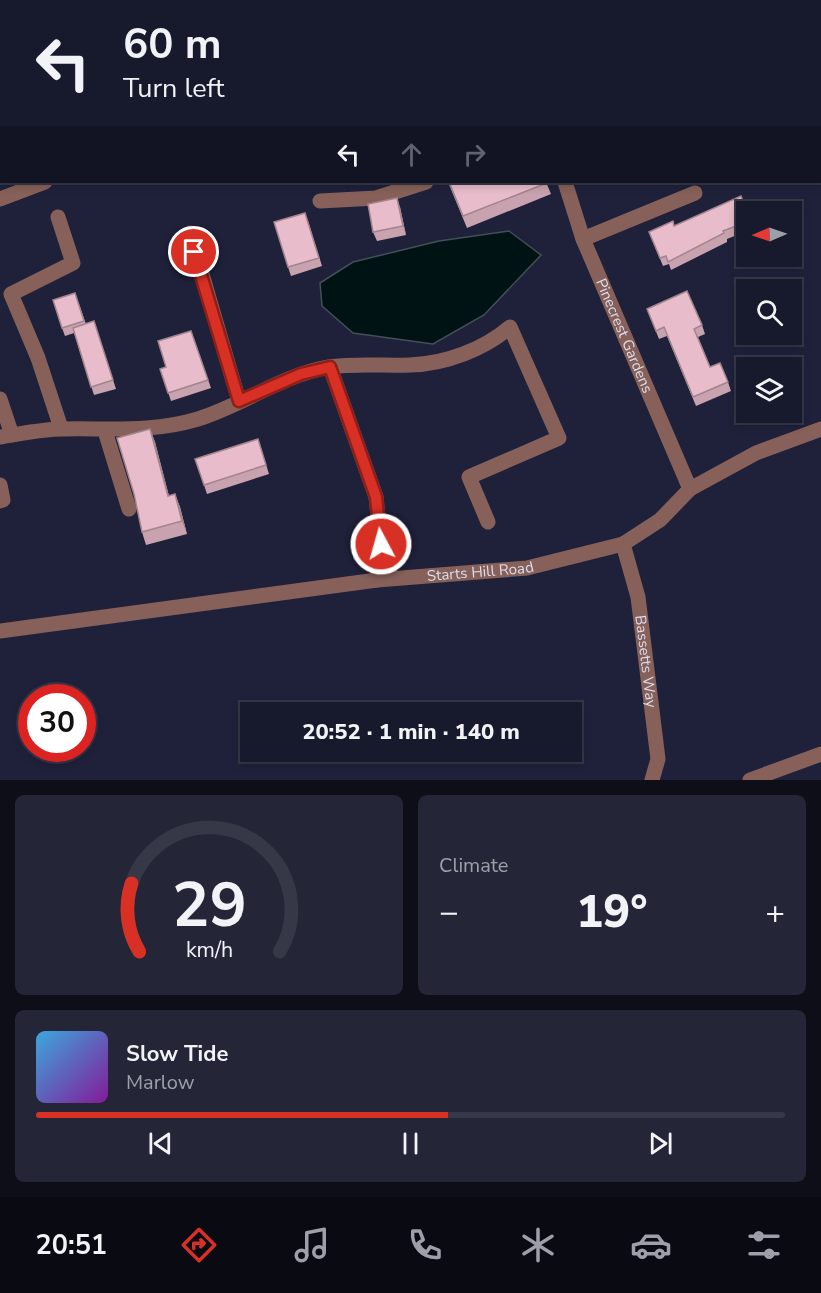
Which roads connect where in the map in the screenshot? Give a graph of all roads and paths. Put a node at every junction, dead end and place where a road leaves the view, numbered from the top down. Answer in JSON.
{"nodes":[{"id":1,"x":42,"y":183,"type":"edge"},
{"id":2,"x":423,"y":183,"type":"edge"},
{"id":3,"x":565,"y":183,"type":"edge"},
{"id":4,"x":695,"y":193,"type":"dead end"},
{"id":5,"x":0,"y":199,"type":"edge"},
{"id":6,"x":320,"y":201,"type":"dead end"},
{"id":7,"x":58,"y":217,"type":"dead end"},
{"id":8,"x":190,"y":233,"type":"dead end"},
{"id":9,"x":583,"y":239,"type":"junction"},
{"id":10,"x":330,"y":367,"type":"junction"},
{"id":11,"x":0,"y":399,"type":"edge"},
{"id":12,"x":239,"y":401,"type":"junction"},
{"id":13,"x":61,"y":428,"type":"junction"},
{"id":14,"x":821,"y":429,"type":"edge"},
{"id":15,"x":105,"y":431,"type":"junction"},
{"id":16,"x":6,"y":436,"type":"edge"},
{"id":17,"x":0,"y":485,"type":"edge"},
{"id":18,"x":690,"y":489,"type":"junction"},
{"id":19,"x":0,"y":501,"type":"edge"},
{"id":20,"x":129,"y":509,"type":"dead end"},
{"id":21,"x":488,"y":522,"type":"dead end"},
{"id":22,"x":623,"y":544,"type":"junction"},
{"id":23,"x":377,"y":580,"type":"junction"},
{"id":24,"x":0,"y":631,"type":"edge"},
{"id":25,"x":821,"y":754,"type":"edge"},
{"id":26,"x":652,"y":780,"type":"edge"},
{"id":27,"x":750,"y":780,"type":"edge"}],
"edges":[{"from":1,"to":5,"type":"street"},
{"from":2,"to":6,"type":"street"},
{"from":3,"to":9,"type":"street","name":"Pinecrest Gardens"},
{"from":4,"to":9,"type":"street"},
{"from":7,"to":13,"type":"street"},
{"from":8,"to":12,"type":"street"},
{"from":9,"to":18,"type":"street","name":"Pinecrest Gardens"},
{"from":10,"to":12,"type":"street"},
{"from":10,"to":21,"type":"street"},
{"from":10,"to":23,"type":"street"},
{"from":11,"to":16,"type":"street"},
{"from":12,"to":15,"type":"street"},
{"from":13,"to":15,"type":"street"},
{"from":13,"to":16,"type":"street"},
{"from":14,"to":18,"type":"street","name":"Starts Hill Road"},
{"from":15,"to":20,"type":"street"},
{"from":17,"to":19,"type":"street"},
{"from":18,"to":22,"type":"street","name":"Starts Hill Road"},
{"from":22,"to":23,"type":"street","name":"Starts Hill Road"},
{"from":22,"to":26,"type":"street","name":"Bassetts Way"},
{"from":23,"to":24,"type":"street","name":"Starts Hill Road"},
{"from":25,"to":27,"type":"street"}]}
